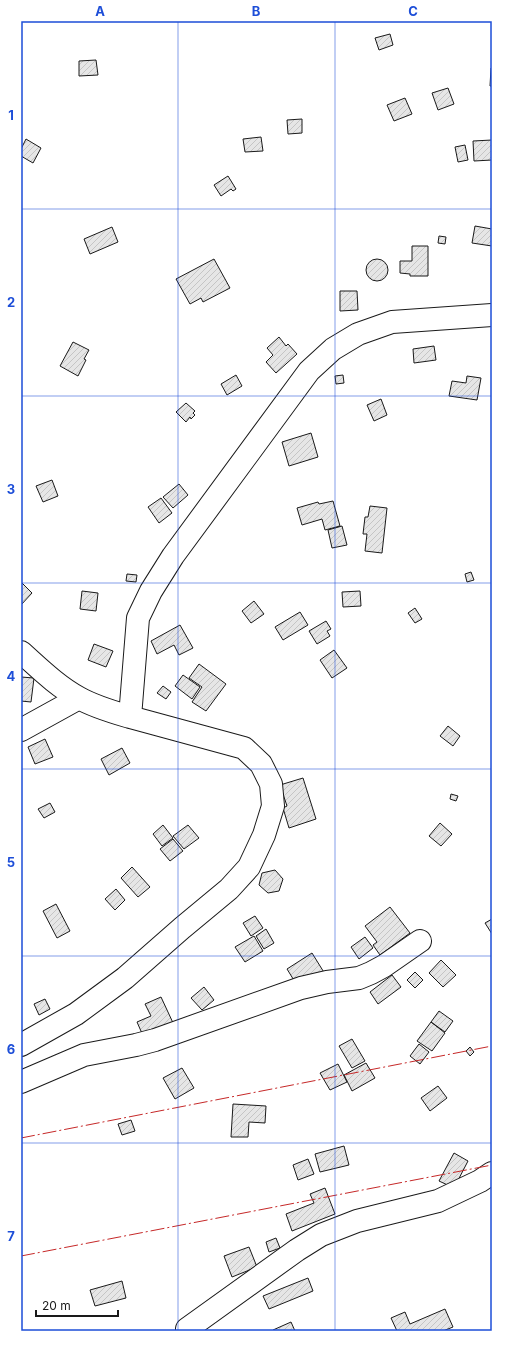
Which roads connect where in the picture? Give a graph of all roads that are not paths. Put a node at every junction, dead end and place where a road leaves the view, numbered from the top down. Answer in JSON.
{"nodes":[{"id":1,"x":492,"y":315,"type":"edge"},
{"id":2,"x":21,"y":652,"type":"edge"},
{"id":3,"x":79,"y":698,"type":"junction"},
{"id":4,"x":130,"y":717,"type":"junction"},
{"id":5,"x":21,"y":730,"type":"edge"},
{"id":6,"x":420,"y":941,"type":"dead end"},
{"id":7,"x":21,"y":1045,"type":"edge"},
{"id":8,"x":21,"y":1082,"type":"edge"},
{"id":9,"x":492,"y":1173,"type":"edge"},
{"id":10,"x":187,"y":1329,"type":"dead end"}],
"edges":[{"from":1,"to":4,"type":"street"},
{"from":2,"to":3,"type":"street"},
{"from":3,"to":4,"type":"street"},
{"from":3,"to":5,"type":"street"},
{"from":4,"to":7,"type":"street"},
{"from":6,"to":8,"type":"street"},
{"from":9,"to":10,"type":"street"}]}
